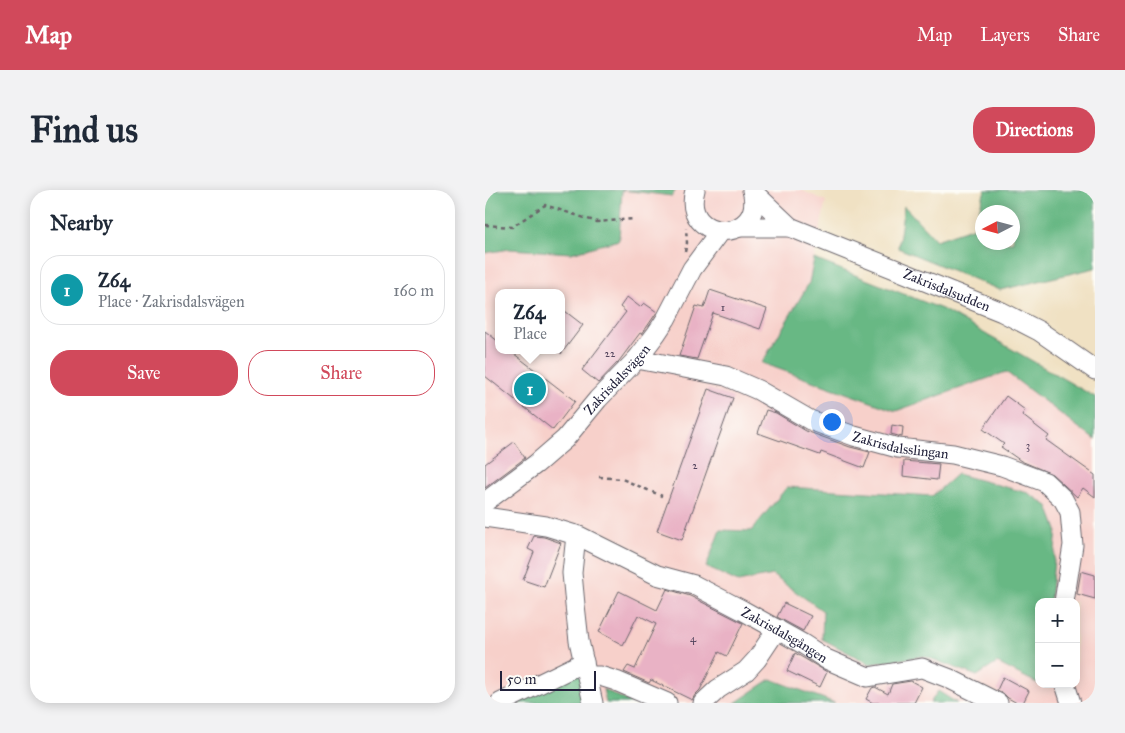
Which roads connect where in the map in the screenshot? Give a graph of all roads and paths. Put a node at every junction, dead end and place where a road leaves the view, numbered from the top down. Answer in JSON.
{"nodes":[{"id":1,"x":695,"y":190,"type":"edge"},
{"id":2,"x":753,"y":191,"type":"edge"},
{"id":3,"x":633,"y":218,"type":"dead end"},
{"id":4,"x":485,"y":225,"type":"edge"},
{"id":5,"x":703,"y":226,"type":"junction"},
{"id":6,"x":740,"y":226,"type":"junction"},
{"id":7,"x":790,"y":228,"type":"junction"},
{"id":8,"x":688,"y":264,"type":"junction"},
{"id":9,"x":637,"y":359,"type":"junction"},
{"id":10,"x":1095,"y":370,"type":"edge"},
{"id":11,"x":599,"y":477,"type":"dead end"},
{"id":12,"x":662,"y":496,"type":"dead end"},
{"id":13,"x":485,"y":502,"type":"edge"},
{"id":14,"x":485,"y":517,"type":"edge"},
{"id":15,"x":576,"y":535,"type":"junction"},
{"id":16,"x":1065,"y":598,"type":"edge"},
{"id":17,"x":777,"y":629,"type":"junction"},
{"id":18,"x":586,"y":669,"type":"junction"},
{"id":19,"x":1066,"y":688,"type":"edge"},
{"id":20,"x":499,"y":703,"type":"edge"},
{"id":21,"x":593,"y":703,"type":"edge"},
{"id":22,"x":667,"y":703,"type":"edge"},
{"id":23,"x":703,"y":703,"type":"edge"},
{"id":24,"x":998,"y":703,"type":"edge"},
{"id":25,"x":1071,"y":703,"type":"edge"}],
"edges":[{"from":1,"to":5,"type":"street"},
{"from":2,"to":6,"type":"street"},
{"from":2,"to":7,"type":"street","name":"Zakrisdalsudden"},
{"from":3,"to":4,"type":"path"},
{"from":5,"to":6,"type":"street","name":"Zakrisdalsudden"},
{"from":5,"to":8,"type":"street","name":"Zakrisdalsvägen"},
{"from":5,"to":8,"type":"path"},
{"from":6,"to":7,"type":"street","name":"Zakrisdalsudden"},
{"from":7,"to":10,"type":"street","name":"Zakrisdalsudden"},
{"from":8,"to":9,"type":"street","name":"Zakrisdalsvägen"},
{"from":9,"to":13,"type":"street","name":"Zakrisdalsvägen"},
{"from":9,"to":16,"type":"street","name":"Zakrisdalsslingan"},
{"from":11,"to":12,"type":"path"},
{"from":14,"to":15,"type":"street","name":"Zakrisdalsgången"},
{"from":15,"to":17,"type":"street","name":"Zakrisdalsgången"},
{"from":15,"to":18,"type":"street"},
{"from":17,"to":23,"type":"street"},
{"from":17,"to":24,"type":"street","name":"Zakrisdalsgången"},
{"from":18,"to":20,"type":"street"},
{"from":18,"to":21,"type":"street"},
{"from":18,"to":22,"type":"street"},
{"from":19,"to":25,"type":"street"}]}
